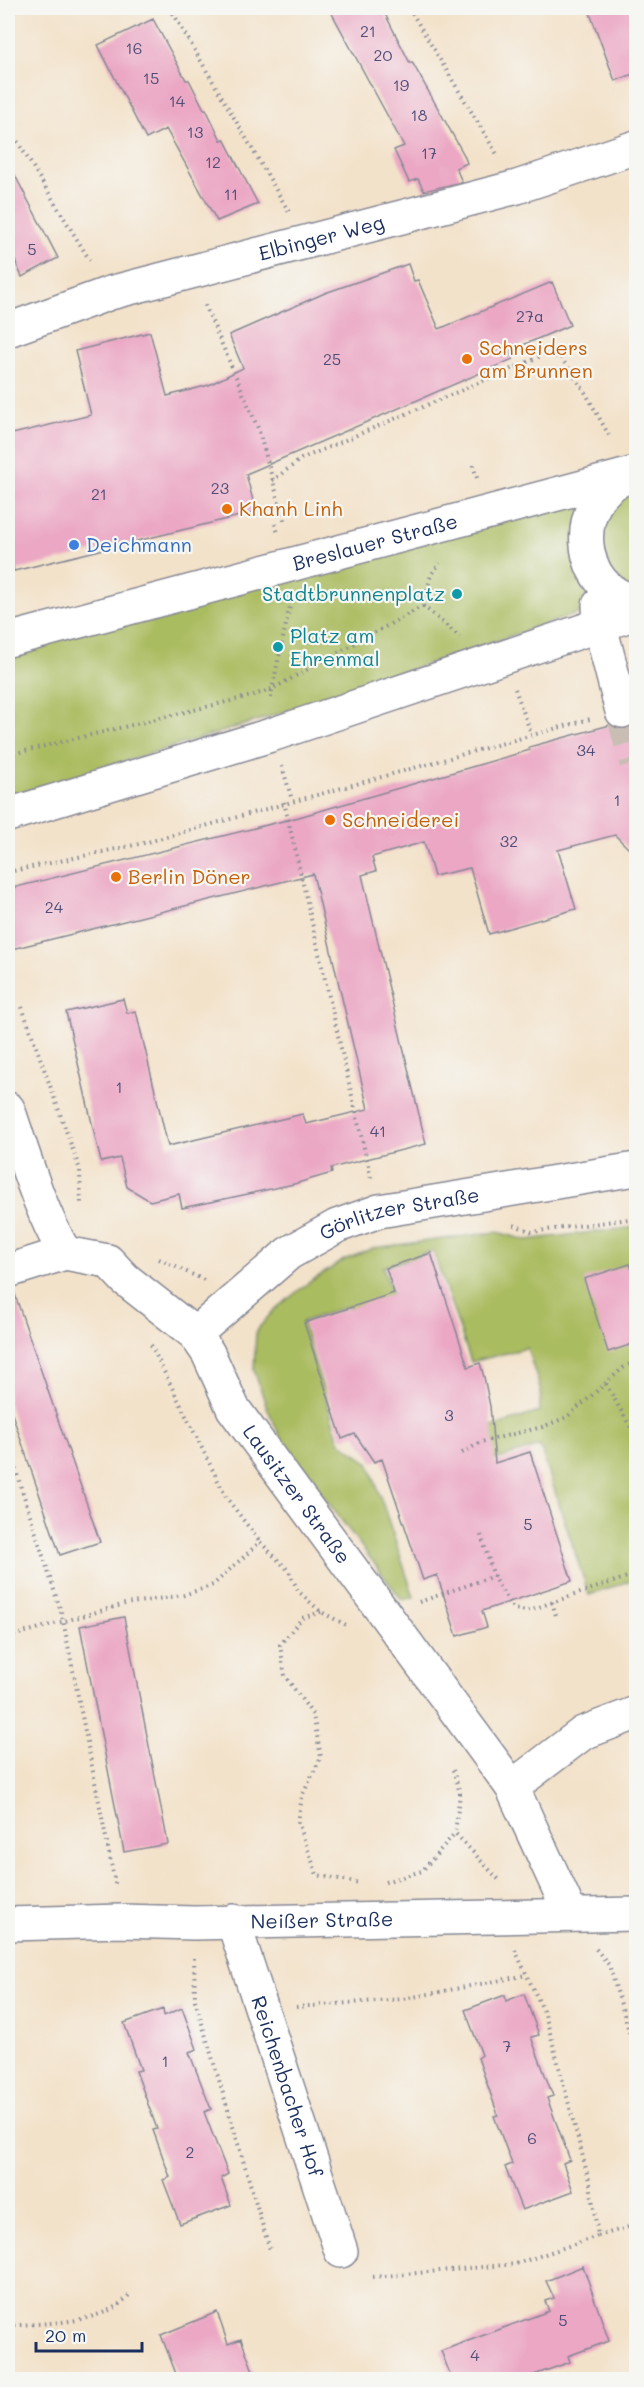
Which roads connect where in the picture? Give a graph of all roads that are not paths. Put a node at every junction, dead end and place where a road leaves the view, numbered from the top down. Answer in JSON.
{"nodes":[{"id":1,"x":636,"y":147,"type":"edge"},
{"id":2,"x":8,"y":330,"type":"edge"},
{"id":3,"x":636,"y":473,"type":"edge"},
{"id":4,"x":598,"y":576,"type":"junction"},
{"id":5,"x":636,"y":601,"type":"edge"},
{"id":6,"x":636,"y":613,"type":"edge"},
{"id":7,"x":600,"y":627,"type":"junction"},
{"id":8,"x":8,"y":640,"type":"edge"},
{"id":9,"x":622,"y":711,"type":"tunnel mouth"},
{"id":10,"x":8,"y":815,"type":"edge"},
{"id":11,"x":8,"y":1109,"type":"edge"},
{"id":12,"x":636,"y":1169,"type":"edge"},
{"id":13,"x":59,"y":1243,"type":"junction"},
{"id":14,"x":8,"y":1271,"type":"edge"},
{"id":15,"x":195,"y":1334,"type":"junction"},
{"id":16,"x":636,"y":1713,"type":"edge"},
{"id":17,"x":512,"y":1787,"type":"junction"},
{"id":18,"x":636,"y":1914,"type":"edge"},
{"id":19,"x":571,"y":1915,"type":"junction"},
{"id":20,"x":233,"y":1921,"type":"junction"},
{"id":21,"x":8,"y":1924,"type":"edge"},
{"id":22,"x":341,"y":2251,"type":"dead end"}],
"edges":[{"from":1,"to":2,"type":"street","name":"Elbinger Weg"},
{"from":3,"to":4,"type":"street","name":"Breslauer Straße"},
{"from":3,"to":8,"type":"street","name":"Breslauer Straße"},
{"from":4,"to":5,"type":"street","name":"Breslauer Straße"},
{"from":4,"to":7,"type":"street","name":"Breslauer Straße"},
{"from":6,"to":7,"type":"street"},
{"from":7,"to":9,"type":"street","name":"Breslauer Straße"},
{"from":7,"to":10,"type":"street"},
{"from":11,"to":13,"type":"street"},
{"from":12,"to":15,"type":"street","name":"Görlitzer Straße"},
{"from":13,"to":14,"type":"street"},
{"from":13,"to":15,"type":"street","name":"Lausitzer Straße"},
{"from":15,"to":17,"type":"street","name":"Lausitzer Straße"},
{"from":16,"to":17,"type":"street"},
{"from":17,"to":19,"type":"street","name":"Lausitzer Straße"},
{"from":18,"to":19,"type":"street","name":"Neißer Straße"},
{"from":19,"to":20,"type":"street","name":"Neißer Straße"},
{"from":20,"to":21,"type":"street","name":"Neißer Straße"},
{"from":20,"to":22,"type":"street","name":"Reichenbacher Hof"}]}
